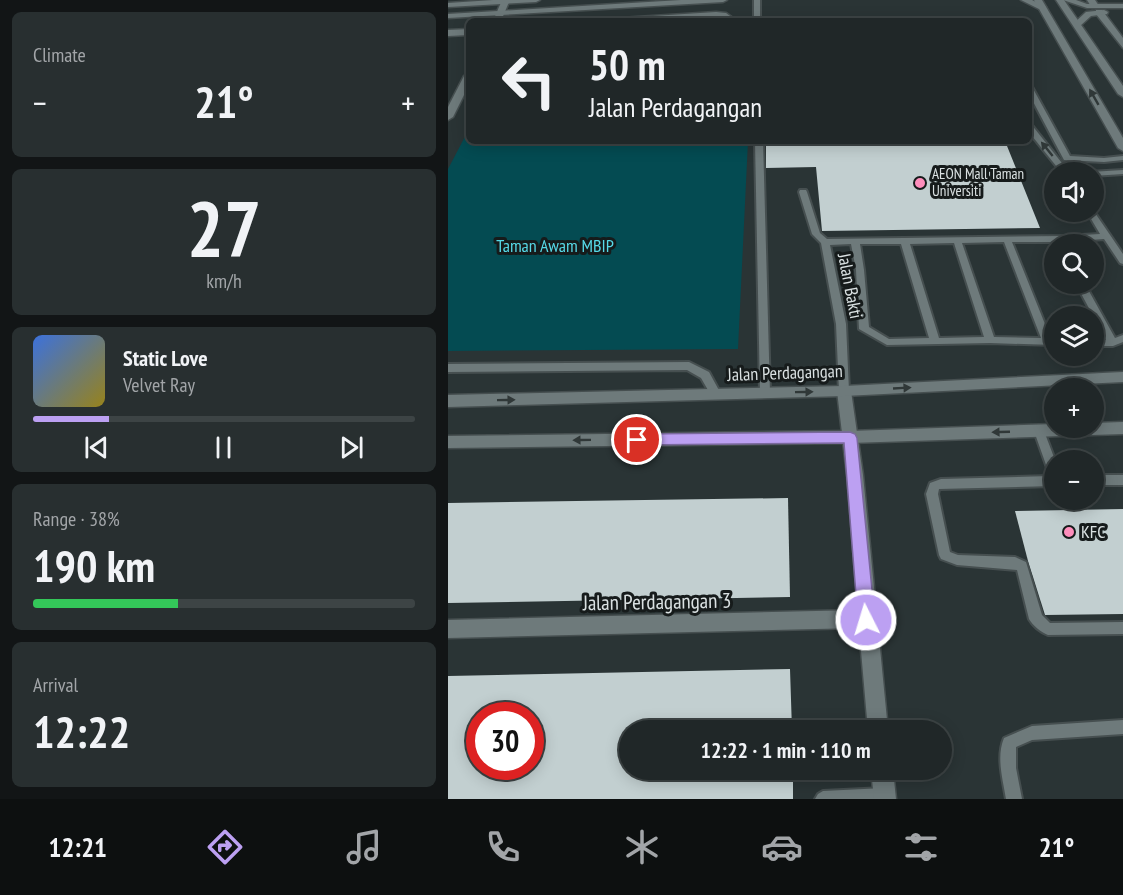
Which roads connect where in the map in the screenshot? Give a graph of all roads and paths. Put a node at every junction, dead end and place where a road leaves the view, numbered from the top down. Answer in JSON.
{"nodes":[{"id":1,"x":536,"y":0,"type":"edge"},
{"id":2,"x":707,"y":0,"type":"edge"},
{"id":3,"x":723,"y":0,"type":"edge"},
{"id":4,"x":757,"y":0,"type":"edge"},
{"id":5,"x":1025,"y":0,"type":"edge"},
{"id":6,"x":1060,"y":0,"type":"edge"},
{"id":7,"x":1067,"y":0,"type":"edge"},
{"id":8,"x":690,"y":1,"type":"edge"},
{"id":9,"x":505,"y":2,"type":"junction"},
{"id":10,"x":1040,"y":3,"type":"edge"},
{"id":11,"x":448,"y":5,"type":"edge"},
{"id":12,"x":1095,"y":6,"type":"edge"},
{"id":13,"x":1123,"y":6,"type":"edge"},
{"id":14,"x":1123,"y":12,"type":"edge"},
{"id":15,"x":448,"y":16,"type":"edge"},
{"id":16,"x":499,"y":17,"type":"edge"},
{"id":17,"x":662,"y":18,"type":"edge"},
{"id":18,"x":729,"y":18,"type":"edge"},
{"id":19,"x":757,"y":18,"type":"edge"},
{"id":20,"x":1078,"y":24,"type":"junction"},
{"id":21,"x":466,"y":32,"type":"edge"},
{"id":22,"x":448,"y":33,"type":"edge"},
{"id":23,"x":1123,"y":45,"type":"edge"},
{"id":24,"x":466,"y":82,"type":"edge"},
{"id":25,"x":1032,"y":92,"type":"edge"},
{"id":26,"x":1123,"y":94,"type":"edge"},
{"id":27,"x":458,"y":98,"type":"junction"},
{"id":28,"x":466,"y":98,"type":"edge"},
{"id":29,"x":448,"y":117,"type":"edge"},
{"id":30,"x":1032,"y":131,"type":"edge"},
{"id":31,"x":759,"y":144,"type":"edge"},
{"id":32,"x":1123,"y":148,"type":"edge"},
{"id":33,"x":1123,"y":158,"type":"edge"},
{"id":34,"x":1058,"y":162,"type":"edge"},
{"id":35,"x":1123,"y":172,"type":"edge"},
{"id":36,"x":1104,"y":173,"type":"edge"},
{"id":37,"x":803,"y":192,"type":"dead end"},
{"id":38,"x":1097,"y":222,"type":"edge"},
{"id":39,"x":1106,"y":236,"type":"joint"},
{"id":40,"x":957,"y":240,"type":"junction"},
{"id":41,"x":1007,"y":240,"type":"junction"},
{"id":42,"x":905,"y":241,"type":"junction"},
{"id":43,"x":1044,"y":241,"type":"edge"},
{"id":44,"x":825,"y":242,"type":"junction"},
{"id":45,"x":855,"y":242,"type":"junction"},
{"id":46,"x":1123,"y":261,"type":"edge"},
{"id":47,"x":1086,"y":294,"type":"edge"},
{"id":48,"x":1044,"y":326,"type":"edge"},
{"id":49,"x":1123,"y":338,"type":"edge"},
{"id":50,"x":990,"y":340,"type":"junction"},
{"id":51,"x":935,"y":341,"type":"junction"},
{"id":52,"x":1044,"y":342,"type":"edge"},
{"id":53,"x":1104,"y":344,"type":"edge"},
{"id":54,"x":1113,"y":344,"type":"junction"},
{"id":55,"x":448,"y":368,"type":"edge"},
{"id":56,"x":1123,"y":377,"type":"edge"},
{"id":57,"x":844,"y":391,"type":"junction"},
{"id":58,"x":765,"y":393,"type":"junction"},
{"id":59,"x":716,"y":394,"type":"junction"},
{"id":60,"x":448,"y":401,"type":"edge"},
{"id":61,"x":1123,"y":428,"type":"edge"},
{"id":62,"x":1039,"y":431,"type":"junction"},
{"id":63,"x":850,"y":438,"type":"junction"},
{"id":64,"x":448,"y":441,"type":"edge"},
{"id":65,"x":1046,"y":450,"type":"edge"},
{"id":66,"x":1104,"y":480,"type":"edge"},
{"id":67,"x":1123,"y":480,"type":"edge"},
{"id":68,"x":1044,"y":481,"type":"edge"},
{"id":69,"x":866,"y":620,"type":"junction"},
{"id":70,"x":1123,"y":628,"type":"edge"},
{"id":71,"x":448,"y":629,"type":"edge"},
{"id":72,"x":877,"y":720,"type":"edge"},
{"id":73,"x":1123,"y":726,"type":"edge"},
{"id":74,"x":883,"y":780,"type":"edge"},
{"id":75,"x":884,"y":798,"type":"edge"},
{"id":76,"x":823,"y":799,"type":"edge"},
{"id":77,"x":1014,"y":799,"type":"edge"}],
"edges":[{"from":1,"to":9,"type":"street"},
{"from":2,"to":3,"type":"street"},
{"from":2,"to":8,"type":"street"},
{"from":4,"to":19,"type":"lane"},
{"from":5,"to":10,"type":"street"},
{"from":6,"to":20,"type":"street"},
{"from":7,"to":12,"type":"street"},
{"from":8,"to":16,"type":"street"},
{"from":9,"to":11,"type":"street"},
{"from":9,"to":16,"type":"street"},
{"from":32,"to":10,"type":"street","one_way":true},
{"from":12,"to":13,"type":"street"},
{"from":12,"to":14,"type":"street"},
{"from":12,"to":20,"type":"street"},
{"from":12,"to":23,"type":"street"},
{"from":15,"to":16,"type":"street"},
{"from":17,"to":18,"type":"street"},
{"from":20,"to":26,"type":"street"},
{"from":21,"to":22,"type":"street"},
{"from":24,"to":27,"type":"street"},
{"from":25,"to":33,"type":"lane"},
{"from":27,"to":28,"type":"street"},
{"from":27,"to":29,"type":"street"},
{"from":34,"to":30,"type":"lane","one_way":true},
{"from":31,"to":58,"type":"lane"},
{"from":35,"to":36,"type":"lane"},
{"from":37,"to":44,"type":"lane","name":"Jalan Bakti"},
{"from":38,"to":39,"type":"lane"},
{"from":39,"to":46,"type":"lane"},
{"from":40,"to":41,"type":"lane"},
{"from":40,"to":42,"type":"lane"},
{"from":40,"to":50,"type":"lane"},
{"from":41,"to":43,"type":"lane"},
{"from":41,"to":48,"type":"lane"},
{"from":42,"to":45,"type":"lane"},
{"from":42,"to":51,"type":"lane"},
{"from":44,"to":45,"type":"lane"},
{"from":44,"to":57,"type":"lane","name":"Jalan Bakti"},
{"from":45,"to":51,"type":"lane"},
{"from":47,"to":54,"type":"lane"},
{"from":49,"to":54,"type":"lane"},
{"from":50,"to":51,"type":"lane"},
{"from":50,"to":52,"type":"lane"},
{"from":53,"to":54,"type":"lane"},
{"from":55,"to":59,"type":"lane"},
{"from":57,"to":56,"type":"street","name":"Jalan Perdagangan","one_way":true},
{"from":58,"to":57,"type":"street","name":"Jalan Perdagangan","one_way":true},
{"from":57,"to":63,"type":"street"},
{"from":58,"to":59,"type":"street","name":"Jalan Perdagangan"},
{"from":60,"to":59,"type":"street","name":"Jalan Perdagangan","one_way":true},
{"from":61,"to":62,"type":"street"},
{"from":62,"to":63,"type":"street","one_way":true},
{"from":62,"to":65,"type":"lane"},
{"from":63,"to":64,"type":"street","one_way":true},
{"from":63,"to":69,"type":"street"},
{"from":66,"to":67,"type":"lane"},
{"from":68,"to":70,"type":"lane"},
{"from":69,"to":71,"type":"street","name":"Jalan Perdagangan 3"},
{"from":69,"to":72,"type":"street"},
{"from":73,"to":77,"type":"lane"},
{"from":74,"to":75,"type":"street"},
{"from":75,"to":76,"type":"lane"}]}
